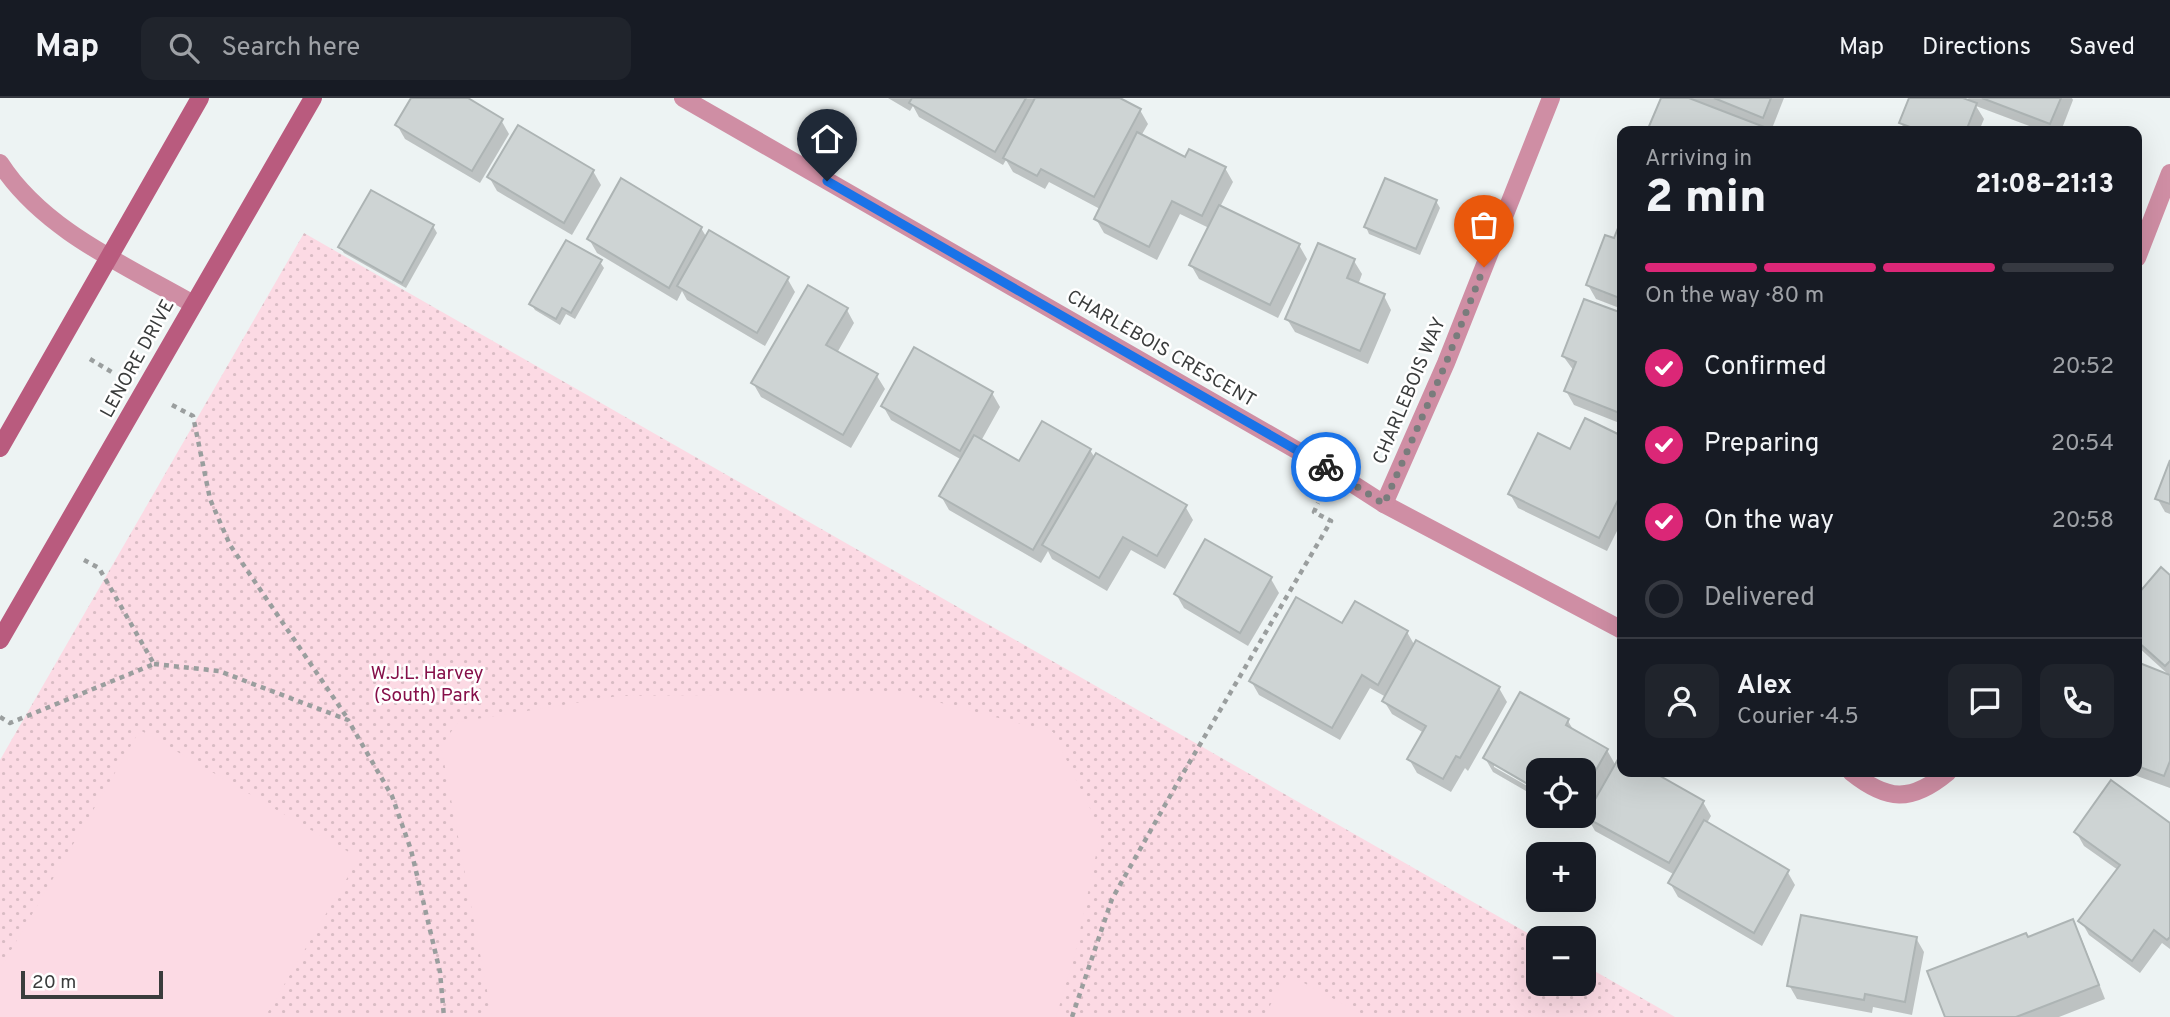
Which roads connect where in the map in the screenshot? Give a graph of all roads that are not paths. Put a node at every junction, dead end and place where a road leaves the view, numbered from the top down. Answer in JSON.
{"nodes":[{"id":1,"x":200,"y":98,"type":"edge"},
{"id":2,"x":313,"y":98,"type":"edge"},
{"id":3,"x":682,"y":98,"type":"edge"},
{"id":4,"x":1550,"y":98,"type":"edge"},
{"id":5,"x":0,"y":163,"type":"edge"},
{"id":6,"x":2170,"y":173,"type":"edge"},
{"id":7,"x":2142,"y":245,"type":"edge"},
{"id":8,"x":111,"y":257,"type":"junction"},
{"id":9,"x":193,"y":304,"type":"junction"},
{"id":10,"x":0,"y":448,"type":"edge"},
{"id":11,"x":1384,"y":504,"type":"junction"},
{"id":12,"x":1617,"y":627,"type":"edge"},
{"id":13,"x":0,"y":640,"type":"edge"},
{"id":14,"x":1857,"y":777,"type":"edge"},
{"id":15,"x":1942,"y":777,"type":"edge"}],
"edges":[{"from":1,"to":8,"type":"main road"},
{"from":2,"to":9,"type":"main road","name":"LENORE DRIVE"},
{"from":3,"to":11,"type":"street","name":"CHARLEBOIS CRESCENT"},
{"from":4,"to":11,"type":"street","name":"CHARLEBOIS WAY"},
{"from":5,"to":8,"type":"street"},
{"from":6,"to":7,"type":"street"},
{"from":8,"to":9,"type":"street"},
{"from":8,"to":10,"type":"main road"},
{"from":9,"to":13,"type":"main road","name":"LENORE DRIVE"},
{"from":11,"to":12,"type":"street","name":"CHARLEBOIS CRESCENT"},
{"from":14,"to":15,"type":"street"}]}
